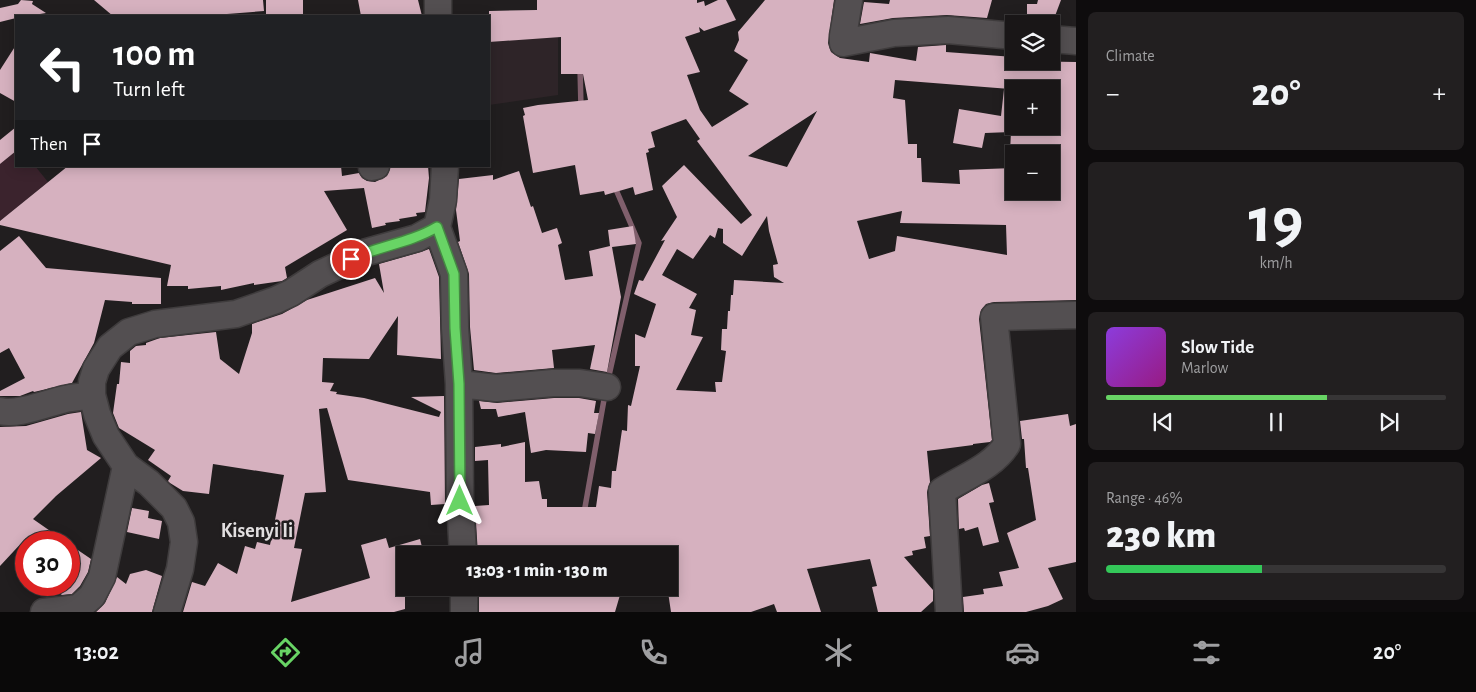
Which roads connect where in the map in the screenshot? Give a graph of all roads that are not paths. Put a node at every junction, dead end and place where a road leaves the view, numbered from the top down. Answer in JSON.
{"nodes":[{"id":1,"x":438,"y":0,"type":"edge"},
{"id":2,"x":849,"y":0,"type":"edge"},
{"id":3,"x":438,"y":15,"type":"edge"},
{"id":4,"x":1005,"y":35,"type":"edge"},
{"id":5,"x":1060,"y":40,"type":"edge"},
{"id":6,"x":1076,"y":41,"type":"edge"},
{"id":7,"x":445,"y":167,"type":"edge"},
{"id":8,"x":437,"y":227,"type":"junction"},
{"id":9,"x":1076,"y":316,"type":"edge"},
{"id":10,"x":459,"y":384,"type":"junction"},
{"id":11,"x":607,"y":387,"type":"dead end"},
{"id":12,"x":92,"y":396,"type":"junction"},
{"id":13,"x":0,"y":411,"type":"edge"},
{"id":14,"x":126,"y":466,"type":"junction"},
{"id":15,"x":463,"y":546,"type":"edge"},
{"id":16,"x":464,"y":596,"type":"edge"},
{"id":17,"x":44,"y":612,"type":"edge"},
{"id":18,"x":167,"y":612,"type":"edge"},
{"id":19,"x":464,"y":612,"type":"edge"},
{"id":20,"x":949,"y":612,"type":"edge"}],
"edges":[{"from":1,"to":3,"type":"street"},
{"from":2,"to":4,"type":"street"},
{"from":5,"to":6,"type":"street"},
{"from":7,"to":8,"type":"street"},
{"from":8,"to":10,"type":"street"},
{"from":8,"to":12,"type":"street"},
{"from":9,"to":20,"type":"street"},
{"from":10,"to":11,"type":"street"},
{"from":10,"to":15,"type":"street"},
{"from":12,"to":13,"type":"street"},
{"from":12,"to":14,"type":"street"},
{"from":14,"to":17,"type":"street"},
{"from":14,"to":18,"type":"street"},
{"from":16,"to":19,"type":"street"}]}
